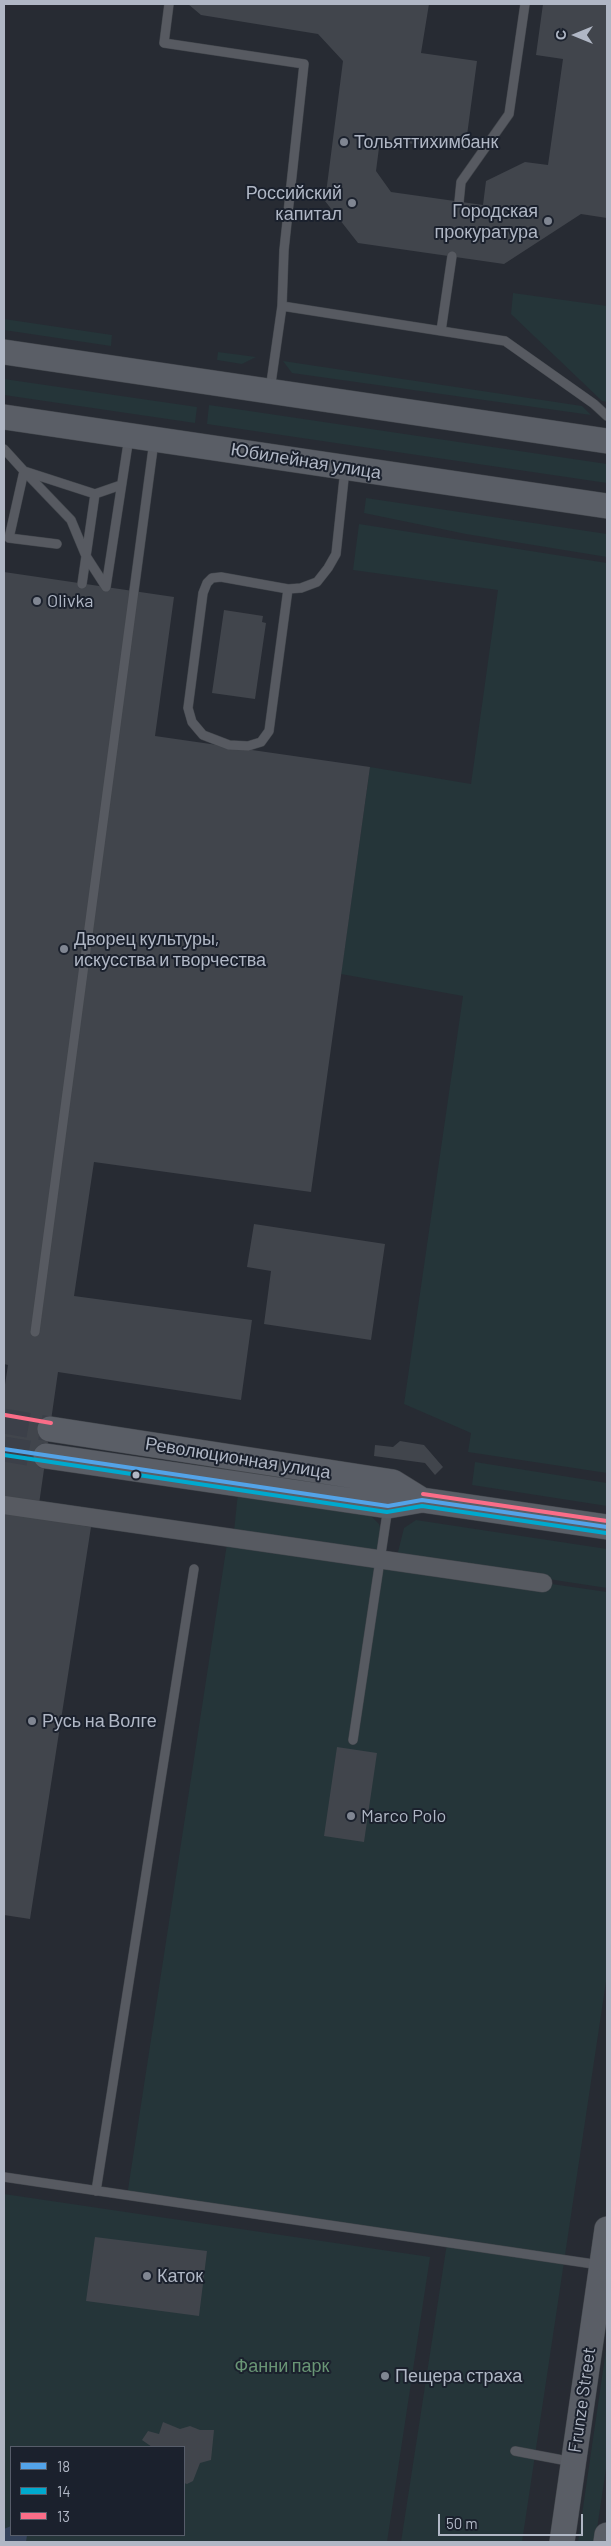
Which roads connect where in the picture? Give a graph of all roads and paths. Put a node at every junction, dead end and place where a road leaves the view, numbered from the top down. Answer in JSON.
{"nodes":[{"id":1,"x":169,"y":4,"type":"edge"},
{"id":2,"x":525,"y":4,"type":"edge"},
{"id":3,"x":459,"y":202,"type":"dead end"},
{"id":4,"x":452,"y":256,"type":"dead end"},
{"id":5,"x":282,"y":306,"type":"junction"},
{"id":6,"x":441,"y":331,"type":"junction"},
{"id":7,"x":4,"y":352,"type":"edge"},
{"id":8,"x":269,"y":391,"type":"junction"},
{"id":9,"x":4,"y":416,"type":"edge"},
{"id":10,"x":607,"y":416,"type":"edge"},
{"id":11,"x":129,"y":435,"type":"junction"},
{"id":12,"x":155,"y":438,"type":"junction"},
{"id":13,"x":607,"y":441,"type":"edge"},
{"id":14,"x":4,"y":449,"type":"edge"},
{"id":15,"x":345,"y":467,"type":"junction"},
{"id":16,"x":24,"y":471,"type":"junction"},
{"id":17,"x":121,"y":485,"type":"junction"},
{"id":18,"x":95,"y":494,"type":"junction"},
{"id":19,"x":607,"y":506,"type":"edge"},
{"id":20,"x":57,"y":544,"type":"dead end"},
{"id":21,"x":86,"y":556,"type":"junction"},
{"id":22,"x":82,"y":584,"type":"dead end"},
{"id":23,"x":288,"y":589,"type":"junction"},
{"id":24,"x":35,"y":1332,"type":"dead end"},
{"id":25,"x":50,"y":1429,"type":"tunnel mouth"},
{"id":26,"x":46,"y":1456,"type":"tunnel mouth"},
{"id":27,"x":422,"y":1500,"type":"junction"},
{"id":28,"x":4,"y":1505,"type":"edge"},
{"id":29,"x":388,"y":1506,"type":"junction"},
{"id":30,"x":607,"y":1527,"type":"edge"},
{"id":31,"x":381,"y":1559,"type":"junction"},
{"id":32,"x":194,"y":1569,"type":"dead end"},
{"id":33,"x":543,"y":1583,"type":"dead end"},
{"id":34,"x":353,"y":1740,"type":"dead end"},
{"id":35,"x":4,"y":2177,"type":"edge"},
{"id":36,"x":96,"y":2191,"type":"junction"},
{"id":37,"x":607,"y":2229,"type":"edge"},
{"id":38,"x":602,"y":2265,"type":"junction"},
{"id":39,"x":515,"y":2451,"type":"dead end"},
{"id":40,"x":573,"y":2462,"type":"junction"},
{"id":41,"x":607,"y":2535,"type":"edge"},
{"id":42,"x":562,"y":2542,"type":"edge"},
{"id":43,"x":606,"y":2542,"type":"edge"}],
"edges":[{"from":1,"to":5,"type":"lane"},
{"from":2,"to":3,"type":"lane"},
{"from":4,"to":6,"type":"lane"},
{"from":5,"to":6,"type":"lane"},
{"from":5,"to":8,"type":"lane"},
{"from":6,"to":10,"type":"lane"},
{"from":7,"to":8,"type":"main road"},
{"from":8,"to":13,"type":"main road"},
{"from":9,"to":11,"type":"main road","name":"Юбилейная улица"},
{"from":11,"to":12,"type":"main road","name":"Юбилейная улица"},
{"from":11,"to":17,"type":"lane"},
{"from":12,"to":15,"type":"main road","name":"Юбилейная улица"},
{"from":12,"to":24,"type":"lane"},
{"from":14,"to":16,"type":"lane"},
{"from":15,"to":19,"type":"main road","name":"Юбилейная улица"},
{"from":15,"to":23,"type":"lane"},
{"from":16,"to":18,"type":"lane"},
{"from":16,"to":20,"type":"lane"},
{"from":16,"to":21,"type":"lane"},
{"from":17,"to":18,"type":"lane"},
{"from":17,"to":21,"type":"lane"},
{"from":18,"to":21,"type":"lane"},
{"from":21,"to":22,"type":"lane"},
{"from":23,"to":23,"type":"lane"},
{"from":25,"to":27,"type":"main road","name":"Революционная улица"},
{"from":26,"to":29,"type":"main road","name":"Революционная улица"},
{"from":27,"to":29,"type":"main road","name":"Революционная улица"},
{"from":27,"to":30,"type":"main road","name":"Революционная улица"},
{"from":28,"to":31,"type":"street"},
{"from":29,"to":31,"type":"lane"},
{"from":31,"to":33,"type":"street"},
{"from":31,"to":34,"type":"lane"},
{"from":32,"to":36,"type":"lane"},
{"from":35,"to":36,"type":"lane"},
{"from":36,"to":38,"type":"lane"},
{"from":37,"to":38,"type":"main road","name":"Frunze Street"},
{"from":38,"to":40,"type":"main road","name":"Frunze Street"},
{"from":39,"to":40,"type":"lane"},
{"from":40,"to":42,"type":"main road","name":"Frunze Street"},
{"from":41,"to":43,"type":"main road"}]}
